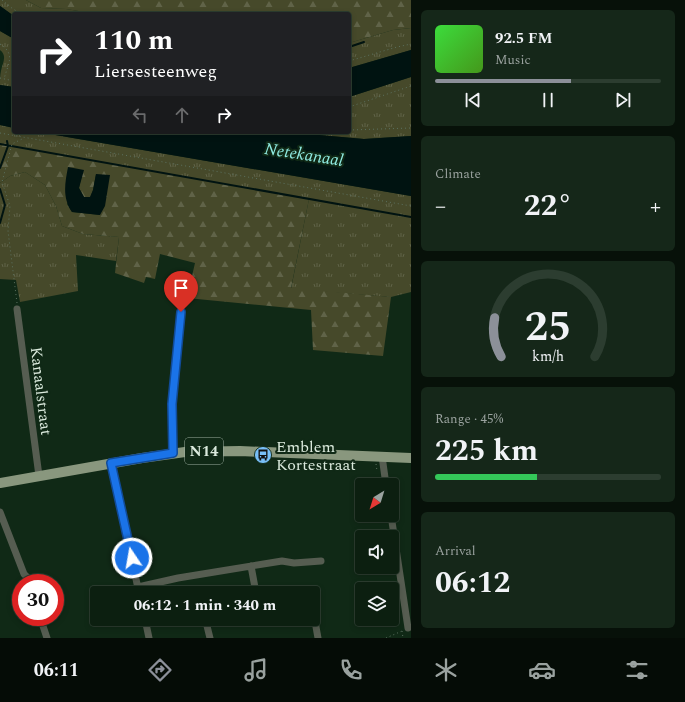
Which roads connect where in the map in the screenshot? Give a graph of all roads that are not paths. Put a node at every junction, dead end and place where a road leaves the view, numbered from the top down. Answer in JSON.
{"nodes":[{"id":1,"x":17,"y":309,"type":"road end"},
{"id":2,"x":181,"y":312,"type":"dead end"},
{"id":3,"x":173,"y":453,"type":"junction"},
{"id":4,"x":378,"y":456,"type":"junction"},
{"id":5,"x":411,"y":458,"type":"edge"},
{"id":6,"x":111,"y":463,"type":"junction"},
{"id":7,"x":39,"y":476,"type":"junction"},
{"id":8,"x":384,"y":478,"type":"edge"},
{"id":9,"x":0,"y":483,"type":"edge"},
{"id":10,"x":0,"y":512,"type":"edge"},
{"id":11,"x":392,"y":522,"type":"edge"},
{"id":12,"x":322,"y":561,"type":"dead end"},
{"id":13,"x":251,"y":566,"type":"junction"},
{"id":14,"x":24,"y":574,"type":"edge"},
{"id":15,"x":137,"y":586,"type":"edge"},
{"id":16,"x":157,"y":586,"type":"edge"},
{"id":17,"x":255,"y":586,"type":"edge"},
{"id":18,"x":43,"y":626,"type":"edge"},
{"id":19,"x":146,"y":626,"type":"edge"},
{"id":20,"x":208,"y":626,"type":"edge"},
{"id":21,"x":316,"y":626,"type":"edge"},
{"id":22,"x":408,"y":628,"type":"road end"},
{"id":23,"x":47,"y":638,"type":"edge"},
{"id":24,"x":149,"y":638,"type":"edge"},
{"id":25,"x":210,"y":638,"type":"edge"},
{"id":26,"x":318,"y":638,"type":"edge"}],
"edges":[{"from":1,"to":7,"type":"street","name":"Kanaalstraat"},
{"from":2,"to":3,"type":"street"},
{"from":3,"to":4,"type":"main road","number":"N14"},
{"from":3,"to":6,"type":"main road","number":"N14"},
{"from":4,"to":5,"type":"main road","number":"N14"},
{"from":4,"to":8,"type":"street"},
{"from":6,"to":7,"type":"main road","number":"N14"},
{"from":6,"to":15,"type":"street"},
{"from":7,"to":9,"type":"main road","number":"N14"},
{"from":10,"to":14,"type":"street"},
{"from":11,"to":22,"type":"street"},
{"from":12,"to":13,"type":"street"},
{"from":13,"to":16,"type":"street"},
{"from":13,"to":17,"type":"street"},
{"from":18,"to":23,"type":"street"},
{"from":19,"to":24,"type":"street"},
{"from":20,"to":25,"type":"street"},
{"from":21,"to":26,"type":"street"}]}
